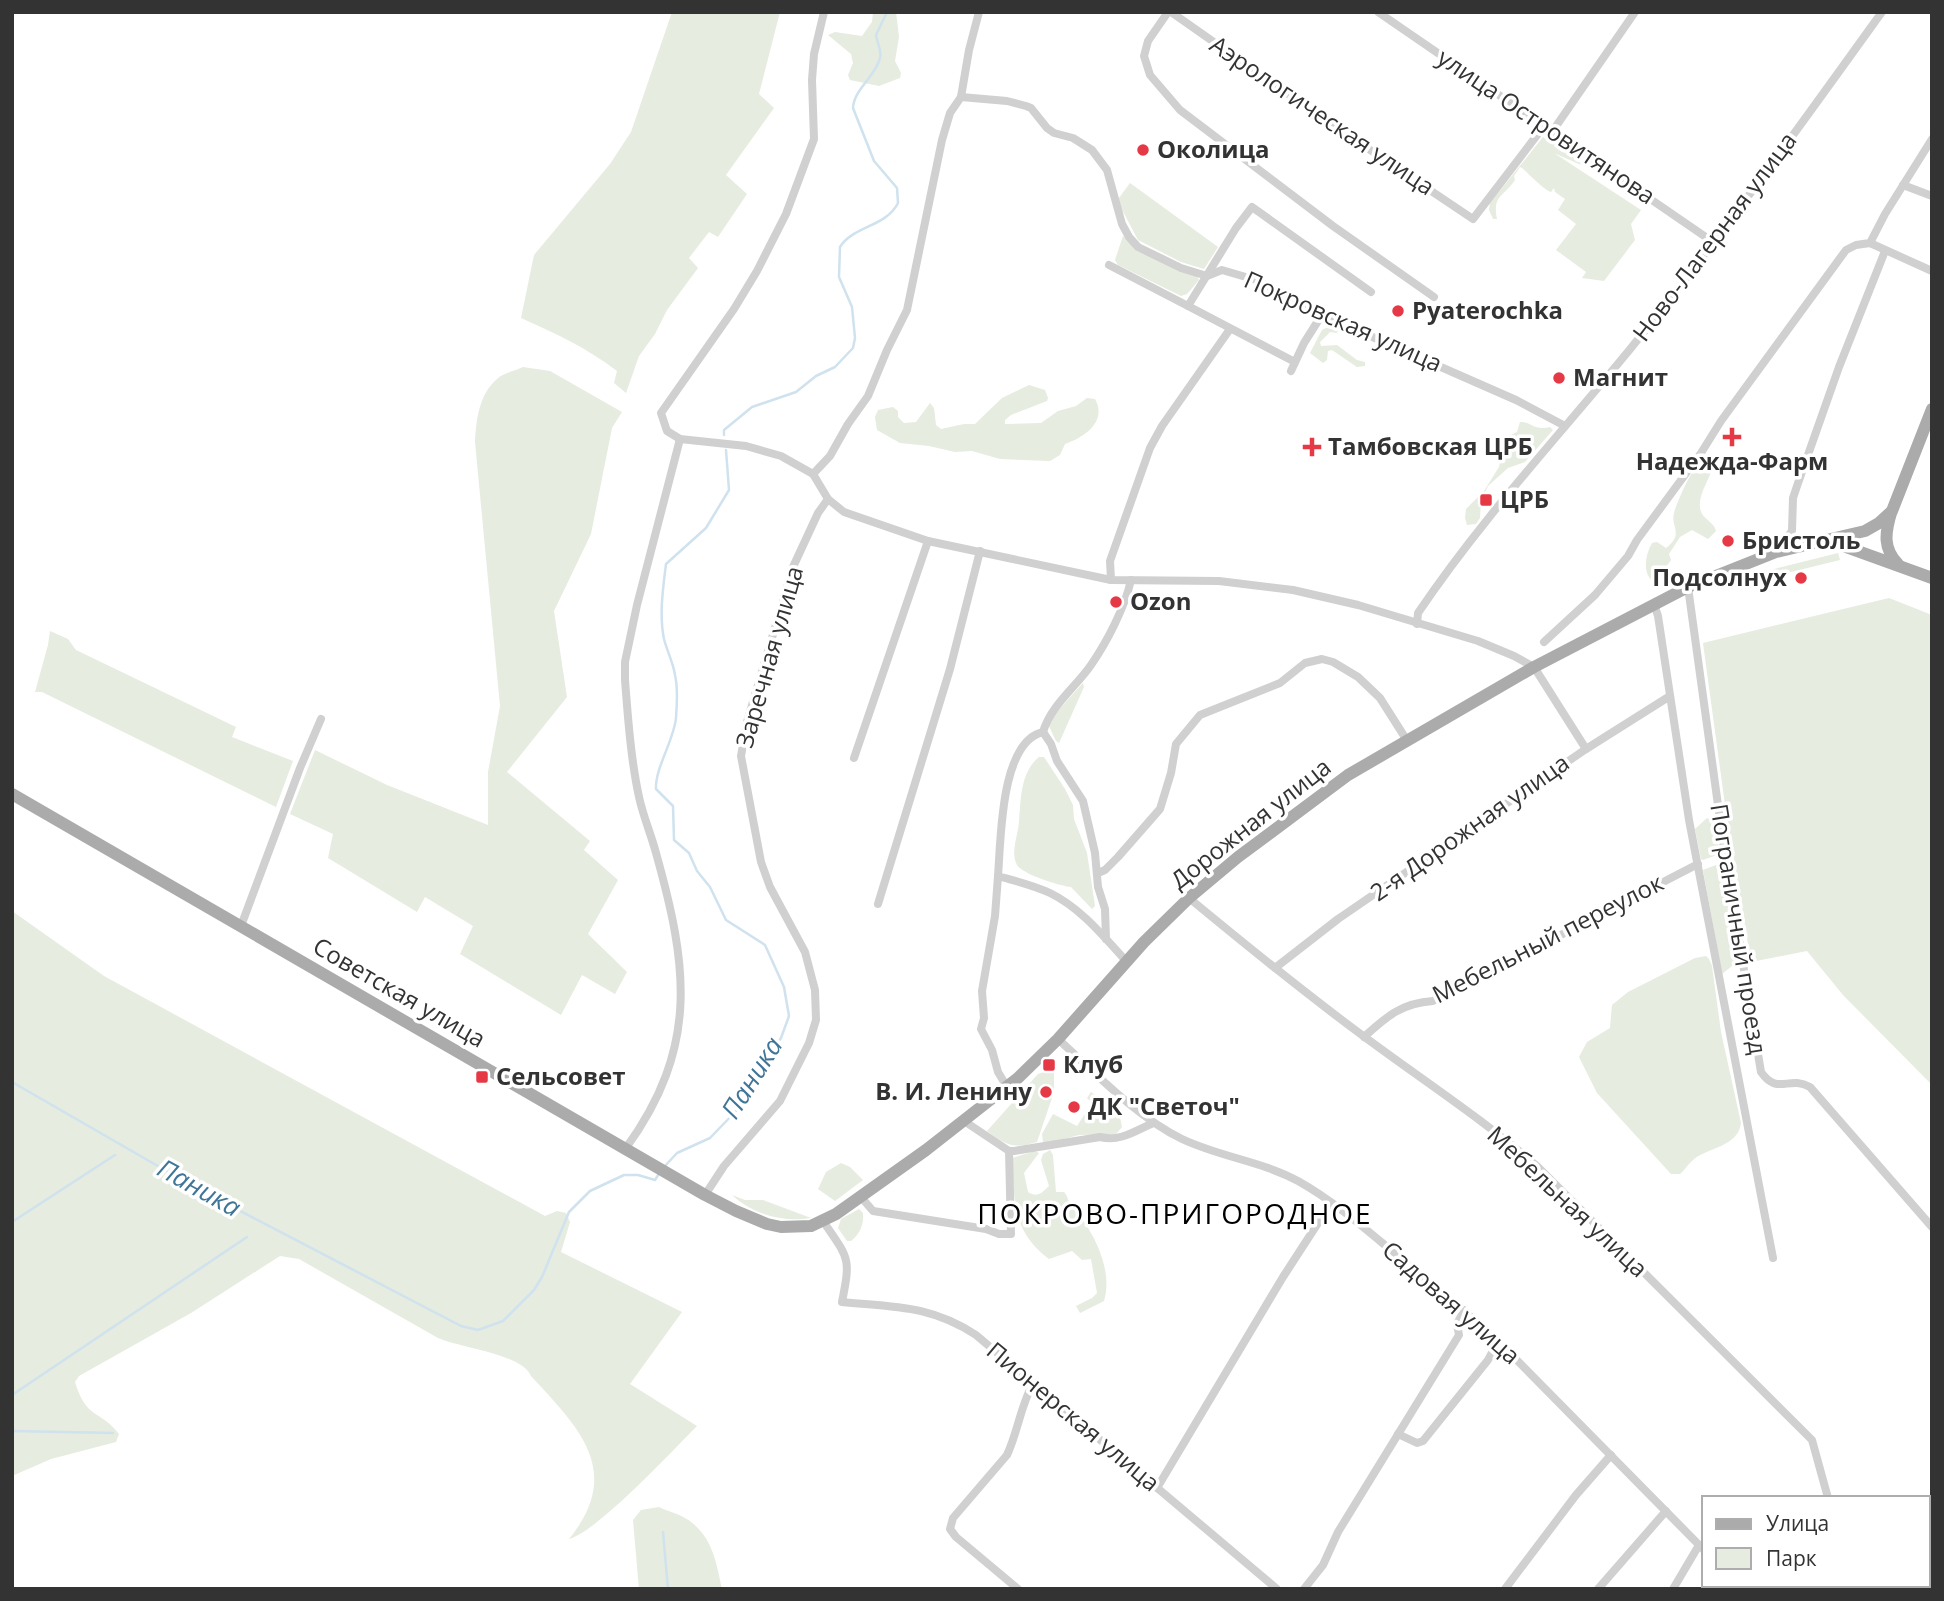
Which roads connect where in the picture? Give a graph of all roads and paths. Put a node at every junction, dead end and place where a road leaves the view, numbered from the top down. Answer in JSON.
{"nodes":[{"id":1,"x":824,"y":12,"type":"edge"},
{"id":2,"x":979,"y":12,"type":"edge"},
{"id":3,"x":1169,"y":12,"type":"edge"},
{"id":4,"x":1378,"y":12,"type":"edge"},
{"id":5,"x":1635,"y":12,"type":"edge"},
{"id":6,"x":1882,"y":12,"type":"edge"},
{"id":7,"x":961,"y":97,"type":"junction"},
{"id":8,"x":1544,"y":126,"type":"junction"},
{"id":9,"x":1552,"y":132,"type":"junction"},
{"id":10,"x":1932,"y":139,"type":"edge"},
{"id":11,"x":1903,"y":185,"type":"junction"},
{"id":12,"x":1932,"y":196,"type":"edge"},
{"id":13,"x":1713,"y":242,"type":"junction"},
{"id":14,"x":1870,"y":243,"type":"junction"},
{"id":15,"x":1885,"y":251,"type":"junction"},
{"id":16,"x":1109,"y":265,"type":"dead end"},
{"id":17,"x":1932,"y":271,"type":"edge"},
{"id":18,"x":1207,"y":276,"type":"junction"},
{"id":19,"x":1371,"y":292,"type":"dead end"},
{"id":20,"x":1434,"y":297,"type":"dead end"},
{"id":21,"x":1188,"y":306,"type":"junction"},
{"id":22,"x":1323,"y":313,"type":"junction"},
{"id":23,"x":1230,"y":329,"type":"junction"},
{"id":24,"x":1932,"y":409,"type":"edge"},
{"id":25,"x":1565,"y":426,"type":"junction"},
{"id":26,"x":680,"y":439,"type":"junction"},
{"id":27,"x":813,"y":474,"type":"junction"},
{"id":28,"x":828,"y":499,"type":"junction"},
{"id":29,"x":1892,"y":511,"type":"junction"},
{"id":30,"x":1827,"y":540,"type":"junction"},
{"id":31,"x":928,"y":541,"type":"junction"},
{"id":32,"x":980,"y":551,"type":"junction"},
{"id":33,"x":1776,"y":552,"type":"junction"},
{"id":34,"x":1899,"y":564,"type":"junction"},
{"id":35,"x":1932,"y":578,"type":"edge"},
{"id":36,"x":1111,"y":580,"type":"junction"},
{"id":37,"x":1130,"y":580,"type":"junction"},
{"id":38,"x":1688,"y":587,"type":"junction"},
{"id":39,"x":1654,"y":604,"type":"junction"},
{"id":40,"x":1417,"y":624,"type":"junction"},
{"id":41,"x":1544,"y":642,"type":"dead end"},
{"id":42,"x":1534,"y":667,"type":"junction"},
{"id":43,"x":1670,"y":696,"type":"junction"},
{"id":44,"x":321,"y":719,"type":"dead end"},
{"id":45,"x":1043,"y":732,"type":"junction"},
{"id":46,"x":1406,"y":739,"type":"junction"},
{"id":47,"x":1586,"y":748,"type":"junction"},
{"id":48,"x":854,"y":758,"type":"dead end"},
{"id":49,"x":12,"y":794,"type":"edge"},
{"id":50,"x":1698,"y":864,"type":"junction"},
{"id":51,"x":1098,"y":873,"type":"junction"},
{"id":52,"x":998,"y":876,"type":"junction"},
{"id":53,"x":1189,"y":898,"type":"junction"},
{"id":54,"x":878,"y":904,"type":"dead end"},
{"id":55,"x":241,"y":926,"type":"junction"},
{"id":56,"x":1106,"y":939,"type":"junction"},
{"id":57,"x":1127,"y":962,"type":"junction"},
{"id":58,"x":1275,"y":968,"type":"junction"},
{"id":59,"x":1364,"y":1037,"type":"junction"},
{"id":60,"x":1058,"y":1039,"type":"junction"},
{"id":61,"x":1007,"y":1087,"type":"junction"},
{"id":62,"x":964,"y":1121,"type":"junction"},
{"id":63,"x":1153,"y":1123,"type":"junction"},
{"id":64,"x":626,"y":1148,"type":"junction"},
{"id":65,"x":1009,"y":1151,"type":"junction"},
{"id":66,"x":705,"y":1195,"type":"junction"},
{"id":67,"x":861,"y":1197,"type":"junction"},
{"id":68,"x":1331,"y":1203,"type":"junction"},
{"id":69,"x":823,"y":1221,"type":"junction"},
{"id":70,"x":767,"y":1223,"type":"joint"},
{"id":71,"x":1932,"y":1227,"type":"edge"},
{"id":72,"x":1773,"y":1258,"type":"dead end"},
{"id":73,"x":1464,"y":1310,"type":"junction"},
{"id":74,"x":1498,"y":1341,"type":"junction"},
{"id":75,"x":1033,"y":1383,"type":"junction"},
{"id":76,"x":1398,"y":1434,"type":"junction"},
{"id":77,"x":1611,"y":1455,"type":"junction"},
{"id":78,"x":1157,"y":1488,"type":"junction"},
{"id":79,"x":1827,"y":1496,"type":"edge"},
{"id":80,"x":1666,"y":1511,"type":"junction"},
{"id":81,"x":1702,"y":1548,"type":"edge"},
{"id":82,"x":1018,"y":1589,"type":"edge"},
{"id":83,"x":1277,"y":1589,"type":"edge"},
{"id":84,"x":1304,"y":1589,"type":"edge"},
{"id":85,"x":1505,"y":1589,"type":"edge"},
{"id":86,"x":1598,"y":1589,"type":"edge"},
{"id":87,"x":1673,"y":1589,"type":"edge"}],
"edges":[{"from":1,"to":26,"type":"street"},
{"from":2,"to":7,"type":"street"},
{"from":3,"to":8,"type":"street","name":"Аэрологическая улица"},
{"from":3,"to":20,"type":"street"},
{"from":4,"to":8,"type":"street","name":"улица Островитянова"},
{"from":5,"to":9,"type":"street"},
{"from":6,"to":13,"type":"street","name":"Ново-Лагерная улица"},
{"from":7,"to":18,"type":"street","name":"Покровская улица"},
{"from":7,"to":27,"type":"street"},
{"from":8,"to":9,"type":"street","name":"улица Островитянова"},
{"from":9,"to":13,"type":"street","name":"улица Островитянова"},
{"from":10,"to":11,"type":"street"},
{"from":11,"to":12,"type":"street"},
{"from":11,"to":14,"type":"street"},
{"from":13,"to":25,"type":"street","name":"Ново-Лагерная улица"},
{"from":14,"to":15,"type":"street"},
{"from":14,"to":41,"type":"street"},
{"from":15,"to":17,"type":"street"},
{"from":15,"to":33,"type":"street"},
{"from":16,"to":21,"type":"street"},
{"from":18,"to":19,"type":"street"},
{"from":18,"to":21,"type":"street"},
{"from":18,"to":22,"type":"street","name":"Покровская улица"},
{"from":21,"to":23,"type":"street"},
{"from":22,"to":23,"type":"street"},
{"from":22,"to":25,"type":"street","name":"Покровская улица"},
{"from":23,"to":36,"type":"street"},
{"from":24,"to":29,"type":"main road"},
{"from":25,"to":40,"type":"street","name":"Ново-Лагерная улица"},
{"from":26,"to":27,"type":"street"},
{"from":26,"to":64,"type":"street"},
{"from":27,"to":28,"type":"street"},
{"from":28,"to":31,"type":"street"},
{"from":28,"to":66,"type":"street","name":"Заречная улица"},
{"from":29,"to":30,"type":"main road","name":"Дорожная улица"},
{"from":29,"to":34,"type":"main road"},
{"from":30,"to":33,"type":"main road","name":"Дорожная улица"},
{"from":30,"to":34,"type":"main road"},
{"from":31,"to":32,"type":"street"},
{"from":31,"to":48,"type":"street"},
{"from":32,"to":36,"type":"street"},
{"from":32,"to":54,"type":"street"},
{"from":33,"to":38,"type":"main road","name":"Дорожная улица"},
{"from":34,"to":35,"type":"main road"},
{"from":36,"to":37,"type":"street"},
{"from":37,"to":40,"type":"street"},
{"from":37,"to":45,"type":"street"},
{"from":38,"to":39,"type":"main road","name":"Дорожная улица"},
{"from":38,"to":71,"type":"street","name":"Пограничный проезд"},
{"from":39,"to":42,"type":"main road","name":"Дорожная улица"},
{"from":39,"to":43,"type":"street"},
{"from":40,"to":42,"type":"street"},
{"from":42,"to":46,"type":"main road","name":"Дорожная улица"},
{"from":42,"to":47,"type":"street"},
{"from":43,"to":47,"type":"street","name":"2-я Дорожная улица"},
{"from":43,"to":50,"type":"street"},
{"from":44,"to":55,"type":"street"},
{"from":45,"to":51,"type":"street"},
{"from":45,"to":52,"type":"street"},
{"from":46,"to":51,"type":"street"},
{"from":46,"to":53,"type":"main road","name":"Дорожная улица"},
{"from":47,"to":58,"type":"street","name":"2-я Дорожная улица"},
{"from":49,"to":55,"type":"main road","name":"Советская улица"},
{"from":50,"to":59,"type":"street","name":"Мебельный переулок"},
{"from":50,"to":72,"type":"street"},
{"from":51,"to":56,"type":"street"},
{"from":52,"to":56,"type":"street"},
{"from":52,"to":61,"type":"street"},
{"from":53,"to":57,"type":"main road","name":"Дорожная улица"},
{"from":53,"to":58,"type":"street","name":"Мебельная улица"},
{"from":55,"to":64,"type":"main road","name":"Советская улица"},
{"from":56,"to":57,"type":"street"},
{"from":57,"to":60,"type":"main road","name":"Дорожная улица"},
{"from":58,"to":59,"type":"street","name":"Мебельная улица"},
{"from":59,"to":79,"type":"street","name":"Мебельная улица"},
{"from":60,"to":61,"type":"main road","name":"Дорожная улица"},
{"from":60,"to":63,"type":"street","name":"Садовая улица"},
{"from":61,"to":62,"type":"main road","name":"Дорожная улица"},
{"from":62,"to":65,"type":"street"},
{"from":62,"to":67,"type":"main road","name":"Дорожная улица"},
{"from":63,"to":65,"type":"street"},
{"from":63,"to":68,"type":"street","name":"Садовая улица"},
{"from":64,"to":66,"type":"main road","name":"Советская улица"},
{"from":65,"to":67,"type":"street"},
{"from":66,"to":70,"type":"main road","name":"Советская улица"},
{"from":67,"to":69,"type":"main road","name":"Дорожная улица"},
{"from":68,"to":73,"type":"street","name":"Садовая улица"},
{"from":68,"to":78,"type":"street"},
{"from":69,"to":70,"type":"main road","name":"Дорожная улица"},
{"from":69,"to":75,"type":"street","name":"Пионерская улица"},
{"from":73,"to":74,"type":"street","name":"Садовая улица"},
{"from":73,"to":76,"type":"street"},
{"from":74,"to":76,"type":"street"},
{"from":74,"to":77,"type":"street","name":"Садовая улица"},
{"from":75,"to":78,"type":"street","name":"Пионерская улица"},
{"from":75,"to":82,"type":"street"},
{"from":76,"to":84,"type":"street"},
{"from":77,"to":80,"type":"street","name":"Садовая улица"},
{"from":77,"to":85,"type":"street"},
{"from":78,"to":83,"type":"street","name":"Пионерская улица"},
{"from":80,"to":81,"type":"street","name":"Садовая улица"},
{"from":80,"to":86,"type":"street"},
{"from":81,"to":87,"type":"street"}]}
